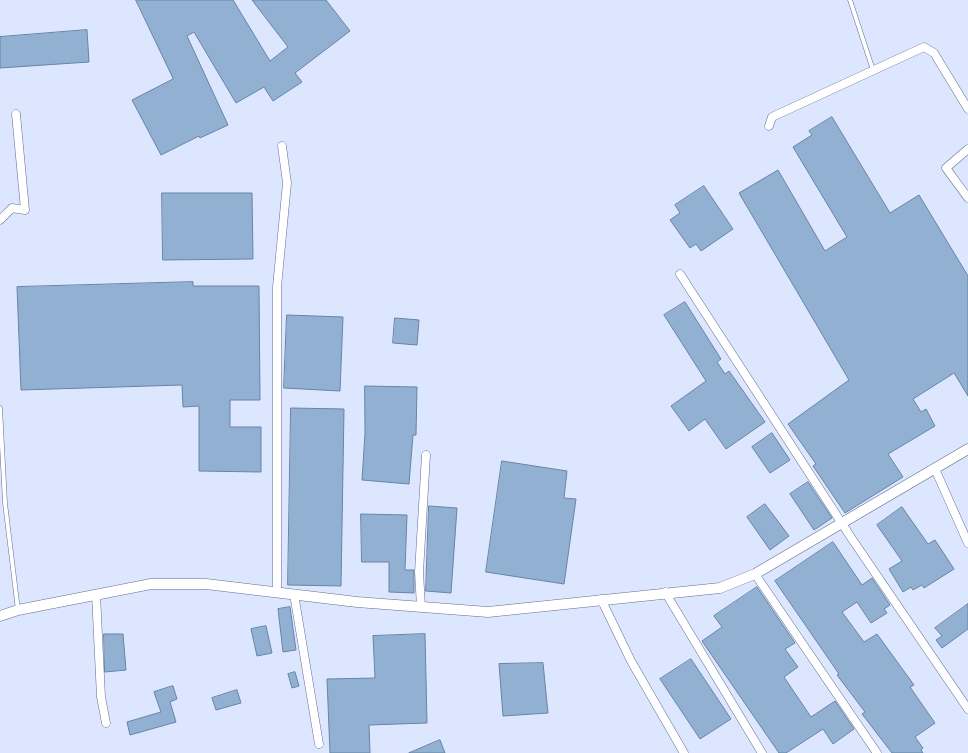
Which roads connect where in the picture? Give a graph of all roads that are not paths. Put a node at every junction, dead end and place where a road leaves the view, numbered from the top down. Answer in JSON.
{"nodes":[{"id":1,"x":850,"y":0,"type":"edge"},
{"id":2,"x":874,"y":72,"type":"junction"},
{"id":3,"x":968,"y":109,"type":"edge"},
{"id":4,"x":16,"y":114,"type":"dead end"},
{"id":5,"x":769,"y":126,"type":"dead end"},
{"id":6,"x":282,"y":146,"type":"dead end"},
{"id":7,"x":968,"y":149,"type":"edge"},
{"id":8,"x":968,"y":198,"type":"edge"},
{"id":9,"x":0,"y":220,"type":"edge"},
{"id":10,"x":680,"y":274,"type":"dead end"},
{"id":11,"x":0,"y":408,"type":"edge"},
{"id":12,"x":968,"y":449,"type":"edge"},
{"id":13,"x":426,"y":456,"type":"dead end"},
{"id":14,"x":935,"y":469,"type":"junction"},
{"id":15,"x":2,"y":503,"type":"edge"},
{"id":16,"x":842,"y":524,"type":"junction"},
{"id":17,"x":968,"y":543,"type":"edge"},
{"id":18,"x":756,"y":574,"type":"junction"},
{"id":19,"x":277,"y":592,"type":"junction"},
{"id":20,"x":665,"y":592,"type":"junction"},
{"id":21,"x":96,"y":594,"type":"junction"},
{"id":22,"x":294,"y":594,"type":"junction"},
{"id":23,"x":601,"y":599,"type":"junction"},
{"id":24,"x":421,"y":607,"type":"junction"},
{"id":25,"x":18,"y":610,"type":"junction"},
{"id":26,"x":0,"y":616,"type":"edge"},
{"id":27,"x":968,"y":709,"type":"edge"},
{"id":28,"x":106,"y":722,"type":"dead end"},
{"id":29,"x":319,"y":744,"type":"dead end"},
{"id":30,"x":684,"y":753,"type":"edge"},
{"id":31,"x":762,"y":753,"type":"edge"},
{"id":32,"x":877,"y":753,"type":"edge"}],
"edges":[{"from":1,"to":2,"type":"lane"},
{"from":2,"to":3,"type":"street"},
{"from":2,"to":5,"type":"street"},
{"from":4,"to":9,"type":"street"},
{"from":6,"to":19,"type":"street"},
{"from":7,"to":8,"type":"street"},
{"from":10,"to":16,"type":"street"},
{"from":11,"to":15,"type":"lane"},
{"from":12,"to":14,"type":"street"},
{"from":13,"to":24,"type":"street"},
{"from":14,"to":16,"type":"street"},
{"from":14,"to":17,"type":"street"},
{"from":15,"to":25,"type":"lane"},
{"from":16,"to":18,"type":"street"},
{"from":16,"to":27,"type":"street"},
{"from":18,"to":20,"type":"street"},
{"from":18,"to":32,"type":"street"},
{"from":19,"to":21,"type":"street"},
{"from":19,"to":22,"type":"street"},
{"from":20,"to":23,"type":"street"},
{"from":20,"to":31,"type":"street"},
{"from":21,"to":25,"type":"street"},
{"from":21,"to":28,"type":"street"},
{"from":22,"to":24,"type":"street"},
{"from":22,"to":29,"type":"street"},
{"from":23,"to":24,"type":"street"},
{"from":23,"to":30,"type":"street"},
{"from":25,"to":26,"type":"street"}]}
